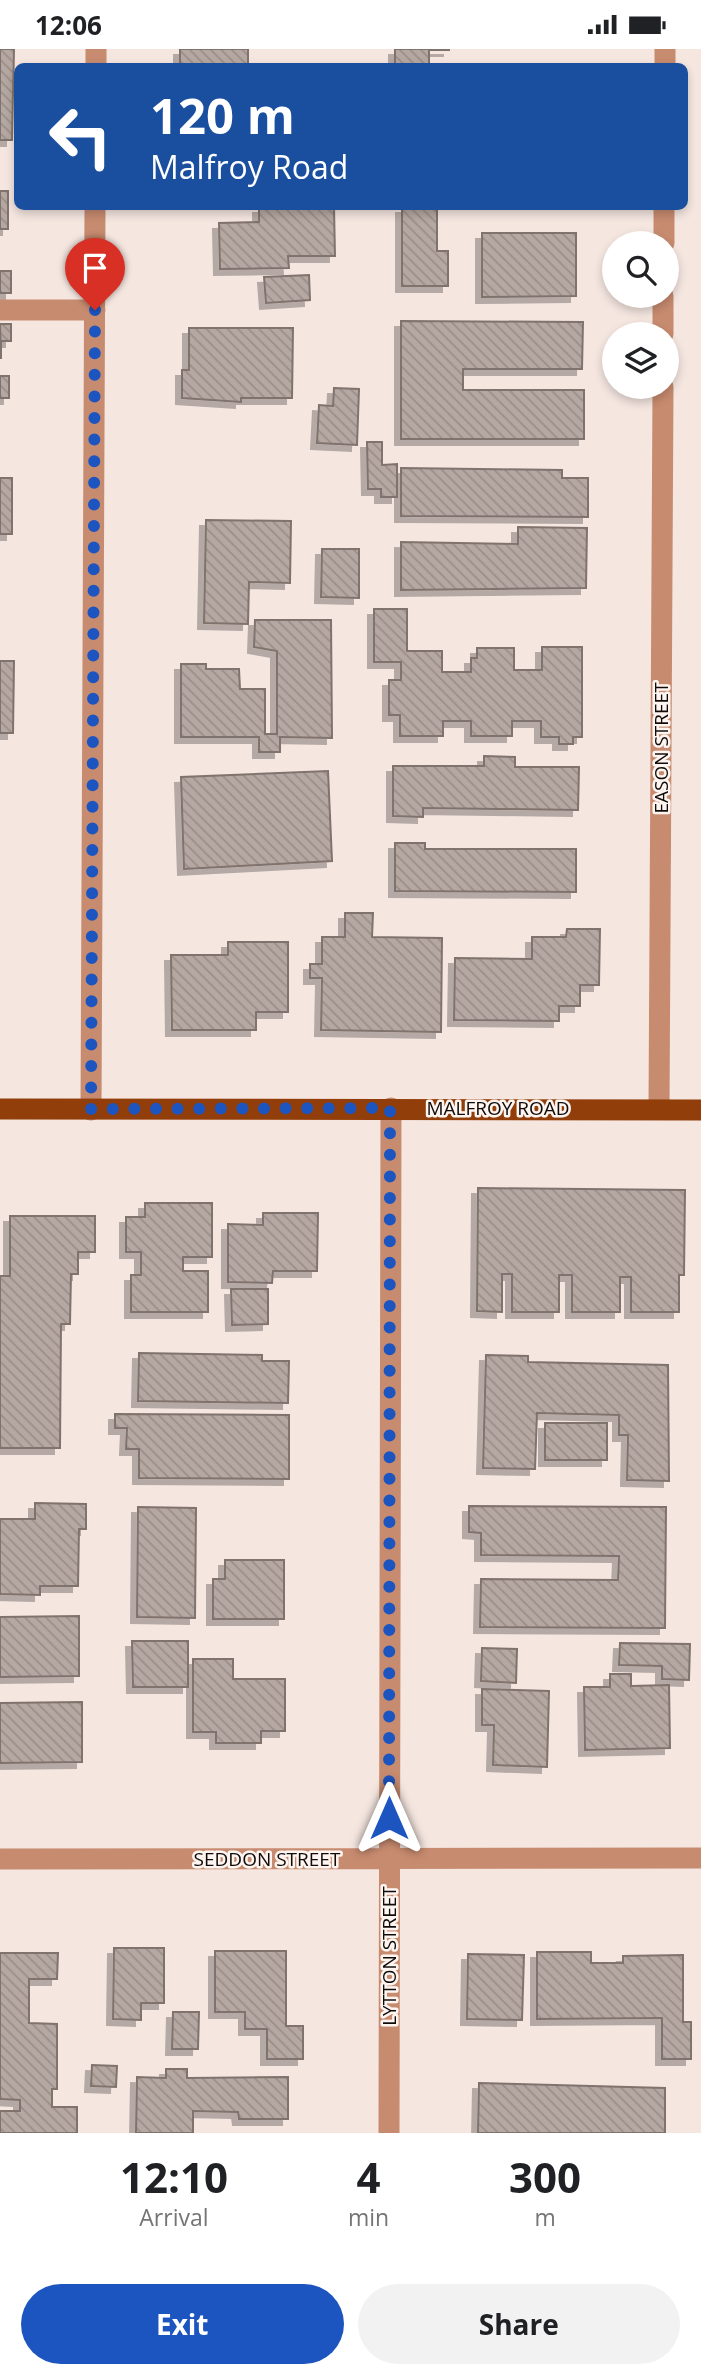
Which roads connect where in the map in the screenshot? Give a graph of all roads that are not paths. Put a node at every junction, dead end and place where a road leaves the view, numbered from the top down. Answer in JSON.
{"nodes":[{"id":1,"x":95,"y":210,"type":"edge"},
{"id":2,"x":664,"y":210,"type":"edge"},
{"id":3,"x":664,"y":231,"type":"edge"},
{"id":4,"x":0,"y":310,"type":"edge"},
{"id":5,"x":95,"y":310,"type":"junction"},
{"id":6,"x":663,"y":399,"type":"edge"},
{"id":7,"x":390,"y":1108,"type":"junction"},
{"id":8,"x":0,"y":1109,"type":"edge"},
{"id":9,"x":91,"y":1109,"type":"junction"},
{"id":10,"x":659,"y":1109,"type":"junction"},
{"id":11,"x":701,"y":1110,"type":"edge"},
{"id":12,"x":701,"y":1858,"type":"edge"},
{"id":13,"x":0,"y":1859,"type":"edge"},
{"id":14,"x":389,"y":1859,"type":"junction"},
{"id":15,"x":389,"y":2133,"type":"edge"}],
"edges":[{"from":1,"to":5,"type":"street"},
{"from":2,"to":3,"type":"street"},
{"from":4,"to":5,"type":"street"},
{"from":5,"to":9,"type":"street"},
{"from":6,"to":10,"type":"street","name":"EASON STREET"},
{"from":7,"to":9,"type":"main road","name":"MALFROY ROAD"},
{"from":7,"to":10,"type":"main road","name":"MALFROY ROAD"},
{"from":7,"to":14,"type":"street","name":"LYTTON STREET"},
{"from":8,"to":9,"type":"main road","name":"MALFROY ROAD"},
{"from":10,"to":11,"type":"main road","name":"MALFROY ROAD"},
{"from":12,"to":14,"type":"street","name":"SEDDON STREET"},
{"from":13,"to":14,"type":"street","name":"SEDDON STREET"},
{"from":14,"to":15,"type":"street","name":"LYTTON STREET"}]}
